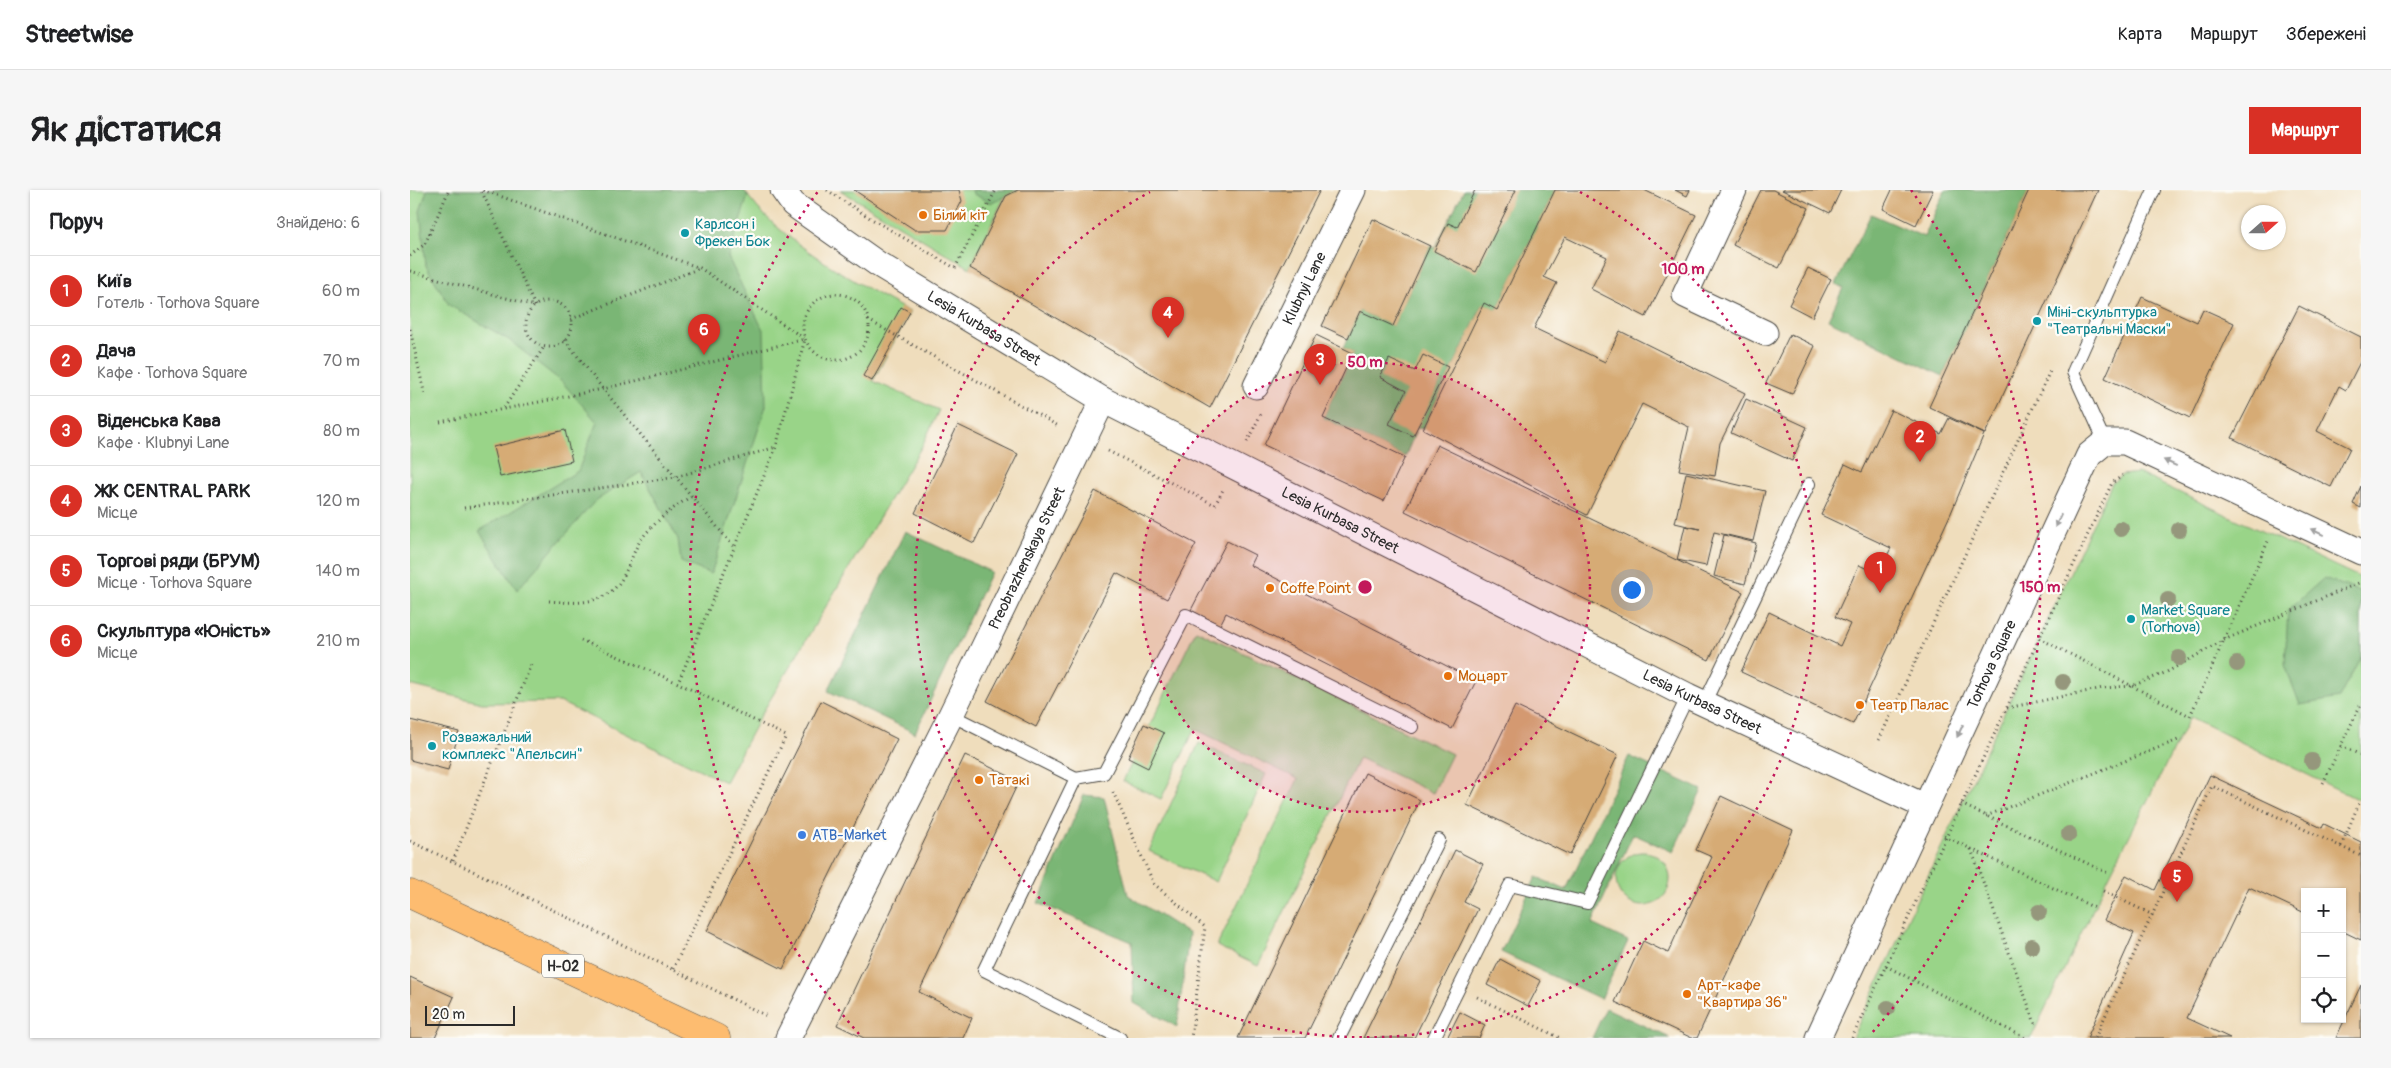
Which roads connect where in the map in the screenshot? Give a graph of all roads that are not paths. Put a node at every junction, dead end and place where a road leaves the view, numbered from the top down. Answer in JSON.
{"nodes":[{"id":1,"x":783,"y":190,"type":"edge"},
{"id":2,"x":1353,"y":190,"type":"edge"},
{"id":3,"x":1734,"y":190,"type":"edge"},
{"id":4,"x":2154,"y":190,"type":"edge"},
{"id":5,"x":1765,"y":333,"type":"dead end"},
{"id":6,"x":1256,"y":386,"type":"dead end"},
{"id":7,"x":1103,"y":400,"type":"junction"},
{"id":8,"x":2106,"y":442,"type":"junction"},
{"id":9,"x":1810,"y":484,"type":"dead end"},
{"id":10,"x":2361,"y":552,"type":"edge"},
{"id":11,"x":1696,"y":700,"type":"junction"},
{"id":12,"x":951,"y":715,"type":"junction"},
{"id":13,"x":1412,"y":727,"type":"dead end"},
{"id":14,"x":1076,"y":778,"type":"junction"},
{"id":15,"x":1924,"y":806,"type":"junction"},
{"id":16,"x":1439,"y":840,"type":"dead end"},
{"id":17,"x":410,"y":894,"type":"edge"},
{"id":18,"x":790,"y":1034,"type":"edge"},
{"id":19,"x":716,"y":1038,"type":"edge"},
{"id":20,"x":1120,"y":1038,"type":"edge"},
{"id":21,"x":1339,"y":1038,"type":"edge"},
{"id":22,"x":1434,"y":1038,"type":"edge"},
{"id":23,"x":1818,"y":1038,"type":"edge"}],
"edges":[{"from":1,"to":7,"type":"street","name":"Lesia Kurbasa Street"},
{"from":2,"to":6,"type":"street","name":"Klubnyi Lane"},
{"from":3,"to":5,"type":"street"},
{"from":4,"to":8,"type":"lane"},
{"from":7,"to":11,"type":"street","name":"Lesia Kurbasa Street"},
{"from":7,"to":12,"type":"street","name":"Preobrazhenskaya Street"},
{"from":10,"to":8,"type":"street","one_way":true},
{"from":8,"to":15,"type":"street","name":"Torhova Square","one_way":true},
{"from":9,"to":11,"type":"lane"},
{"from":11,"to":15,"type":"street","name":"Lesia Kurbasa Street"},
{"from":11,"to":22,"type":"lane"},
{"from":12,"to":14,"type":"lane"},
{"from":12,"to":18,"type":"street","name":"Preobrazhenskaya Street"},
{"from":13,"to":14,"type":"lane"},
{"from":14,"to":20,"type":"lane"},
{"from":15,"to":23,"type":"street","name":"Torhova Square"},
{"from":16,"to":21,"type":"lane"},
{"from":17,"to":19,"type":"main road","number":"Н-02"}]}
